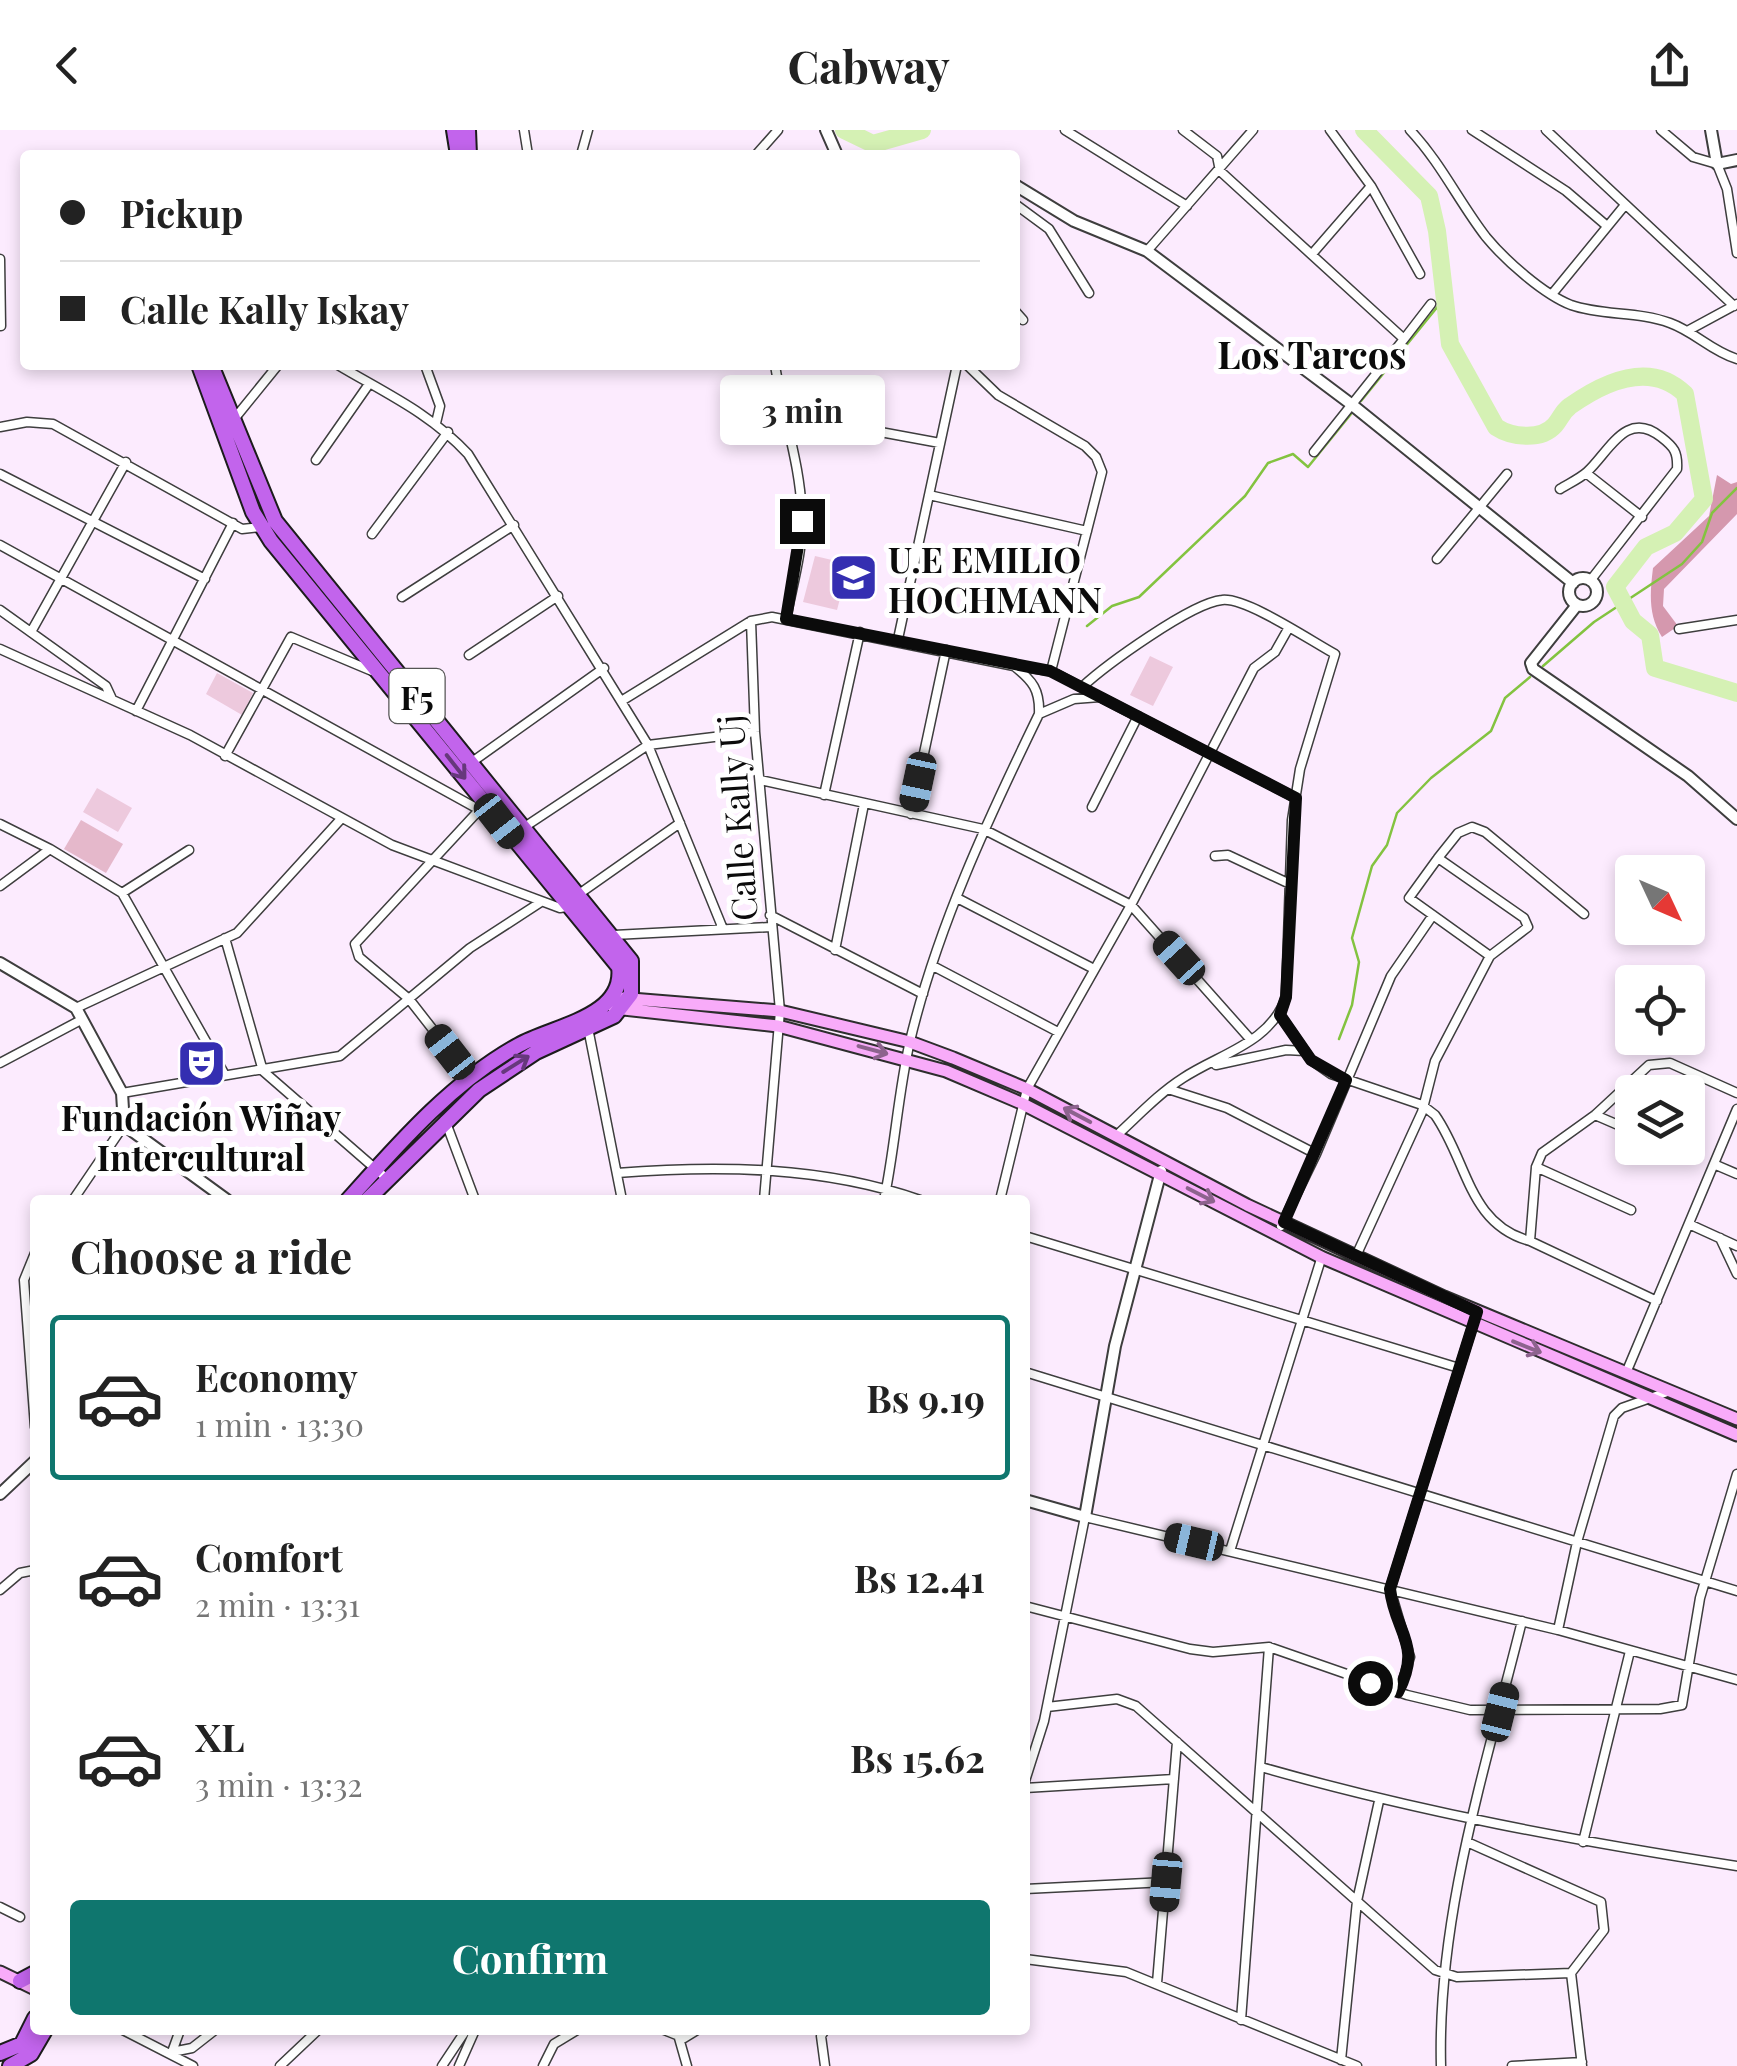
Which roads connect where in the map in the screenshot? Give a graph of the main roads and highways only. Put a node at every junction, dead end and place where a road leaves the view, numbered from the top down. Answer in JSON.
{"nodes":[{"id":1,"x":201,"y":370,"type":"edge"},
{"id":2,"x":213,"y":370,"type":"edge"},
{"id":3,"x":268,"y":524,"type":"junction"},
{"id":4,"x":376,"y":658,"type":"junction"},
{"id":5,"x":577,"y":899,"type":"junction"},
{"id":6,"x":618,"y":1004,"type":"junction"},
{"id":7,"x":475,"y":1084,"type":"junction"},
{"id":8,"x":1163,"y":1167,"type":"junction"},
{"id":9,"x":381,"y":1174,"type":"junction"},
{"id":10,"x":354,"y":1195,"type":"edge"},
{"id":11,"x":369,"y":1195,"type":"edge"},
{"id":12,"x":1475,"y":1318,"type":"junction"},
{"id":13,"x":1737,"y":1419,"type":"edge"},
{"id":14,"x":1737,"y":1435,"type":"edge"},
{"id":15,"x":0,"y":1972,"type":"edge"},
{"id":16,"x":30,"y":1976,"type":"edge"},
{"id":17,"x":20,"y":1981,"type":"junction"},
{"id":18,"x":30,"y":1986,"type":"edge"},
{"id":19,"x":30,"y":2035,"type":"edge"},
{"id":20,"x":40,"y":2035,"type":"edge"},
{"id":21,"x":26,"y":2049,"type":"junction"},
{"id":22,"x":0,"y":2053,"type":"edge"},
{"id":23,"x":12,"y":2066,"type":"edge"}],
"edges":[{"from":1,"to":3,"type":"highway","number":"F5"},
{"from":2,"to":3,"type":"highway","number":"F5"},
{"from":3,"to":4,"type":"highway","number":"F5"},
{"from":4,"to":5,"type":"highway","number":"F5"},
{"from":4,"to":5,"type":"highway","number":"F5","one_way":true},
{"from":5,"to":6,"type":"highway","number":"F5"},
{"from":6,"to":7,"type":"highway"},
{"from":6,"to":8,"type":"main road","one_way":true},
{"from":8,"to":6,"type":"main road","one_way":true},
{"from":7,"to":9,"type":"highway"},
{"from":7,"to":9,"type":"highway"},
{"from":8,"to":12,"type":"main road"},
{"from":8,"to":12,"type":"main road","one_way":true},
{"from":9,"to":10,"type":"highway"},
{"from":9,"to":11,"type":"highway"},
{"from":12,"to":13,"type":"main road"},
{"from":12,"to":14,"type":"main road","one_way":true},
{"from":15,"to":17,"type":"main road"},
{"from":16,"to":17,"type":"highway"},
{"from":17,"to":18,"type":"main road"},
{"from":19,"to":21,"type":"highway"},
{"from":20,"to":21,"type":"highway"},
{"from":21,"to":22,"type":"highway"},
{"from":21,"to":23,"type":"highway"}]}
